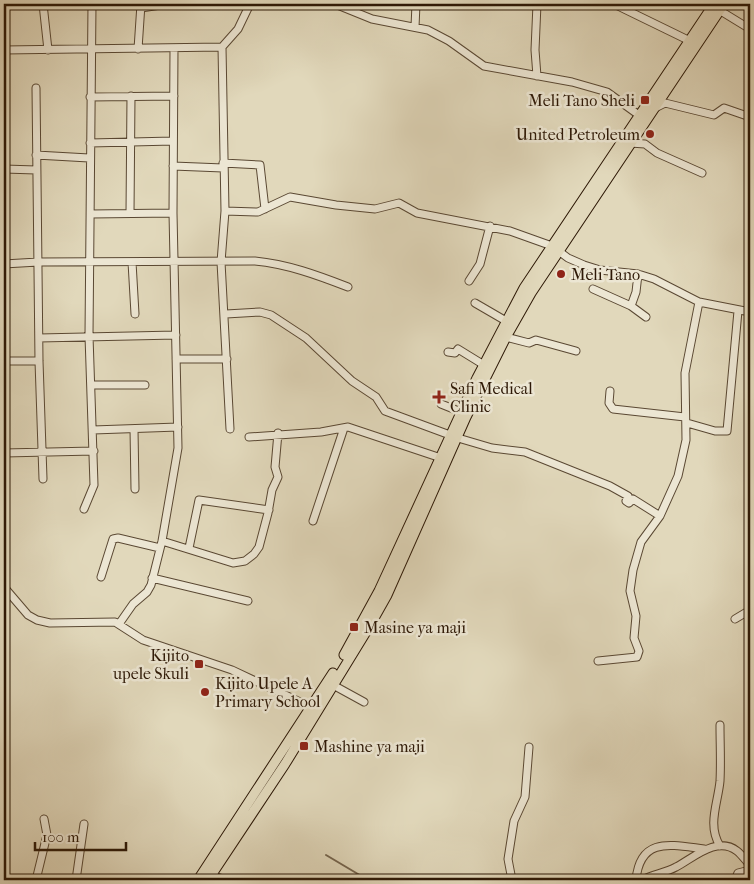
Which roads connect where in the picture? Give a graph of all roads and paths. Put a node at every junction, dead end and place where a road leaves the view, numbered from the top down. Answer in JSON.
{"nodes":[{"id":1,"x":44,"y":4,"type":"edge"},
{"id":2,"x":92,"y":4,"type":"edge"},
{"id":3,"x":167,"y":4,"type":"edge"},
{"id":4,"x":250,"y":4,"type":"edge"},
{"id":5,"x":335,"y":4,"type":"edge"},
{"id":6,"x":416,"y":4,"type":"edge"},
{"id":7,"x":537,"y":4,"type":"edge"},
{"id":8,"x":614,"y":4,"type":"edge"},
{"id":9,"x":141,"y":6,"type":"edge"},
{"id":10,"x":719,"y":6,"type":"edge"},
{"id":11,"x":415,"y":27,"type":"junction"},
{"id":12,"x":750,"y":28,"type":"edge"},
{"id":13,"x":690,"y":41,"type":"junction"},
{"id":14,"x":222,"y":47,"type":"junction"},
{"id":15,"x":174,"y":48,"type":"junction"},
{"id":16,"x":138,"y":49,"type":"junction"},
{"id":17,"x":4,"y":50,"type":"edge"},
{"id":18,"x":48,"y":50,"type":"junction"},
{"id":19,"x":93,"y":50,"type":"junction"},
{"id":20,"x":537,"y":76,"type":"junction"},
{"id":21,"x":36,"y":88,"type":"dead end"},
{"id":22,"x":131,"y":96,"type":"junction"},
{"id":23,"x":174,"y":96,"type":"junction"},
{"id":24,"x":90,"y":97,"type":"junction"},
{"id":25,"x":653,"y":110,"type":"junction"},
{"id":26,"x":750,"y":117,"type":"edge"},
{"id":27,"x":643,"y":118,"type":"junction"},
{"id":28,"x":173,"y":141,"type":"junction"},
{"id":29,"x":90,"y":143,"type":"junction"},
{"id":30,"x":630,"y":143,"type":"junction"},
{"id":31,"x":131,"y":144,"type":"junction"},
{"id":32,"x":36,"y":155,"type":"junction"},
{"id":33,"x":89,"y":158,"type":"junction"},
{"id":34,"x":173,"y":166,"type":"junction"},
{"id":35,"x":223,"y":166,"type":"junction"},
{"id":36,"x":4,"y":169,"type":"edge"},
{"id":37,"x":36,"y":170,"type":"junction"},
{"id":38,"x":702,"y":173,"type":"dead end"},
{"id":39,"x":264,"y":209,"type":"junction"},
{"id":40,"x":225,"y":211,"type":"junction"},
{"id":41,"x":130,"y":213,"type":"junction"},
{"id":42,"x":173,"y":213,"type":"junction"},
{"id":43,"x":91,"y":214,"type":"junction"},
{"id":44,"x":490,"y":226,"type":"junction"},
{"id":45,"x":552,"y":246,"type":"junction"},
{"id":46,"x":560,"y":252,"type":"junction"},
{"id":47,"x":38,"y":262,"type":"junction"},
{"id":48,"x":90,"y":262,"type":"junction"},
{"id":49,"x":132,"y":262,"type":"junction"},
{"id":50,"x":175,"y":262,"type":"junction"},
{"id":51,"x":221,"y":262,"type":"junction"},
{"id":52,"x":4,"y":264,"type":"edge"},
{"id":53,"x":638,"y":274,"type":"junction"},
{"id":54,"x":469,"y":281,"type":"dead end"},
{"id":55,"x":348,"y":287,"type":"dead end"},
{"id":56,"x":593,"y":289,"type":"dead end"},
{"id":57,"x":698,"y":302,"type":"junction"},
{"id":58,"x":475,"y":303,"type":"dead end"},
{"id":59,"x":520,"y":305,"type":"junction"},
{"id":60,"x":631,"y":306,"type":"junction"},
{"id":61,"x":738,"y":311,"type":"junction"},
{"id":62,"x":750,"y":312,"type":"edge"},
{"id":63,"x":135,"y":314,"type":"dead end"},
{"id":64,"x":226,"y":314,"type":"junction"},
{"id":65,"x":646,"y":317,"type":"dead end"},
{"id":66,"x":506,"y":321,"type":"junction"},
{"id":67,"x":176,"y":335,"type":"junction"},
{"id":68,"x":89,"y":336,"type":"junction"},
{"id":69,"x":506,"y":337,"type":"junction"},
{"id":70,"x":38,"y":338,"type":"junction"},
{"id":71,"x":576,"y":351,"type":"dead end"},
{"id":72,"x":448,"y":352,"type":"dead end"},
{"id":73,"x":176,"y":359,"type":"junction"},
{"id":74,"x":227,"y":359,"type":"junction"},
{"id":75,"x":39,"y":360,"type":"junction"},
{"id":76,"x":4,"y":361,"type":"edge"},
{"id":77,"x":484,"y":365,"type":"junction"},
{"id":78,"x":91,"y":385,"type":"junction"},
{"id":79,"x":146,"y":385,"type":"dead end"},
{"id":80,"x":610,"y":391,"type":"dead end"},
{"id":81,"x":441,"y":404,"type":"dead end"},
{"id":82,"x":461,"y":412,"type":"junction"},
{"id":83,"x":686,"y":420,"type":"junction"},
{"id":84,"x":178,"y":427,"type":"junction"},
{"id":85,"x":344,"y":428,"type":"junction"},
{"id":86,"x":134,"y":429,"type":"junction"},
{"id":87,"x":230,"y":429,"type":"dead end"},
{"id":88,"x":93,"y":430,"type":"junction"},
{"id":89,"x":278,"y":433,"type":"junction"},
{"id":90,"x":455,"y":436,"type":"junction"},
{"id":91,"x":249,"y":437,"type":"dead end"},
{"id":92,"x":94,"y":451,"type":"junction"},
{"id":93,"x":43,"y":452,"type":"junction"},
{"id":94,"x":4,"y":453,"type":"edge"},
{"id":95,"x":441,"y":458,"type":"junction"},
{"id":96,"x":43,"y":479,"type":"dead end"},
{"id":97,"x":135,"y":489,"type":"dead end"},
{"id":98,"x":84,"y":509,"type":"dead end"},
{"id":99,"x":269,"y":510,"type":"junction"},
{"id":100,"x":660,"y":516,"type":"junction"},
{"id":101,"x":312,"y":521,"type":"dead end"},
{"id":102,"x":161,"y":545,"type":"junction"},
{"id":103,"x":189,"y":548,"type":"junction"},
{"id":104,"x":101,"y":577,"type":"dead end"},
{"id":105,"x":152,"y":578,"type":"junction"},
{"id":106,"x":4,"y":587,"type":"edge"},
{"id":107,"x":248,"y":601,"type":"dead end"},
{"id":108,"x":750,"y":610,"type":"edge"},
{"id":109,"x":736,"y":619,"type":"dead end"},
{"id":110,"x":119,"y":624,"type":"junction"},
{"id":111,"x":598,"y":661,"type":"dead end"},
{"id":112,"x":333,"y":685,"type":"junction"},
{"id":113,"x":364,"y":702,"type":"dead end"},
{"id":114,"x":315,"y":709,"type":"junction"},
{"id":115,"x":720,"y":725,"type":"dead end"},
{"id":116,"x":529,"y":746,"type":"dead end"},
{"id":117,"x":44,"y":819,"type":"dead end"},
{"id":118,"x":84,"y":824,"type":"dead end"},
{"id":119,"x":720,"y":846,"type":"junction"},
{"id":120,"x":704,"y":849,"type":"junction"},
{"id":121,"x":750,"y":865,"type":"edge"},
{"id":122,"x":750,"y":870,"type":"edge"},
{"id":123,"x":210,"y":877,"type":"edge"},
{"id":124,"x":36,"y":880,"type":"edge"},
{"id":125,"x":76,"y":880,"type":"edge"},
{"id":126,"x":198,"y":880,"type":"edge"},
{"id":127,"x":226,"y":880,"type":"edge"},
{"id":128,"x":512,"y":880,"type":"edge"},
{"id":129,"x":636,"y":880,"type":"edge"},
{"id":130,"x":642,"y":880,"type":"edge"},
{"id":131,"x":735,"y":880,"type":"edge"}],
"edges":[{"from":1,"to":18,"type":"street"},
{"from":2,"to":19,"type":"street"},
{"from":3,"to":9,"type":"street"},
{"from":4,"to":14,"type":"street"},
{"from":5,"to":11,"type":"street"},
{"from":6,"to":11,"type":"street"},
{"from":7,"to":20,"type":"street"},
{"from":8,"to":13,"type":"street"},
{"from":9,"to":16,"type":"street"},
{"from":10,"to":12,"type":"street"},
{"from":10,"to":13,"type":"main road"},
{"from":10,"to":25,"type":"main road"},
{"from":11,"to":20,"type":"street"},
{"from":13,"to":27,"type":"main road"},
{"from":14,"to":15,"type":"street"},
{"from":14,"to":35,"type":"street"},
{"from":15,"to":16,"type":"street"},
{"from":15,"to":23,"type":"street"},
{"from":16,"to":19,"type":"street"},
{"from":17,"to":18,"type":"street"},
{"from":18,"to":19,"type":"street"},
{"from":19,"to":24,"type":"street"},
{"from":20,"to":27,"type":"street"},
{"from":21,"to":32,"type":"street"},
{"from":22,"to":23,"type":"street"},
{"from":22,"to":24,"type":"street"},
{"from":22,"to":31,"type":"street"},
{"from":23,"to":28,"type":"street"},
{"from":24,"to":29,"type":"street"},
{"from":25,"to":26,"type":"street"},
{"from":25,"to":27,"type":"main road"},
{"from":27,"to":30,"type":"main road"},
{"from":27,"to":45,"type":"main road"},
{"from":28,"to":31,"type":"street"},
{"from":28,"to":34,"type":"street"},
{"from":29,"to":31,"type":"street"},
{"from":29,"to":33,"type":"street"},
{"from":30,"to":38,"type":"street"},
{"from":30,"to":46,"type":"main road"},
{"from":31,"to":41,"type":"street"},
{"from":32,"to":33,"type":"street"},
{"from":32,"to":37,"type":"street"},
{"from":33,"to":43,"type":"street"},
{"from":34,"to":35,"type":"street"},
{"from":34,"to":42,"type":"street"},
{"from":35,"to":39,"type":"street"},
{"from":35,"to":40,"type":"street"},
{"from":36,"to":37,"type":"street"},
{"from":37,"to":47,"type":"street"},
{"from":39,"to":40,"type":"street"},
{"from":39,"to":44,"type":"street"},
{"from":40,"to":51,"type":"street"},
{"from":41,"to":42,"type":"street"},
{"from":41,"to":43,"type":"street"},
{"from":42,"to":50,"type":"street"},
{"from":43,"to":48,"type":"street"},
{"from":44,"to":45,"type":"street"},
{"from":44,"to":54,"type":"street"},
{"from":45,"to":46,"type":"street"},
{"from":45,"to":59,"type":"main road"},
{"from":46,"to":53,"type":"street"},
{"from":46,"to":59,"type":"main road"},
{"from":47,"to":48,"type":"street"},
{"from":47,"to":52,"type":"street"},
{"from":47,"to":70,"type":"street"},
{"from":48,"to":49,"type":"street"},
{"from":48,"to":68,"type":"street"},
{"from":49,"to":50,"type":"street"},
{"from":49,"to":63,"type":"street"},
{"from":50,"to":51,"type":"street"},
{"from":50,"to":67,"type":"street"},
{"from":51,"to":55,"type":"street"},
{"from":51,"to":64,"type":"street"},
{"from":53,"to":57,"type":"street"},
{"from":53,"to":60,"type":"street"},
{"from":56,"to":60,"type":"street"},
{"from":57,"to":61,"type":"street"},
{"from":57,"to":83,"type":"street"},
{"from":58,"to":66,"type":"street"},
{"from":59,"to":66,"type":"main road"},
{"from":59,"to":69,"type":"main road"},
{"from":60,"to":65,"type":"street"},
{"from":61,"to":62,"type":"street"},
{"from":61,"to":83,"type":"street"},
{"from":64,"to":74,"type":"street"},
{"from":64,"to":90,"type":"street"},
{"from":66,"to":77,"type":"main road"},
{"from":67,"to":68,"type":"street"},
{"from":67,"to":73,"type":"street"},
{"from":68,"to":70,"type":"street"},
{"from":68,"to":78,"type":"street"},
{"from":69,"to":71,"type":"street"},
{"from":69,"to":90,"type":"main road"},
{"from":70,"to":75,"type":"street"},
{"from":72,"to":77,"type":"street"},
{"from":73,"to":74,"type":"street"},
{"from":73,"to":84,"type":"street"},
{"from":74,"to":87,"type":"street"},
{"from":75,"to":76,"type":"street"},
{"from":75,"to":93,"type":"street"},
{"from":77,"to":82,"type":"main road"},
{"from":78,"to":79,"type":"street"},
{"from":78,"to":88,"type":"street"},
{"from":80,"to":83,"type":"street"},
{"from":81,"to":82,"type":"street"},
{"from":82,"to":90,"type":"main road"},
{"from":83,"to":100,"type":"street"},
{"from":84,"to":86,"type":"street"},
{"from":84,"to":102,"type":"street"},
{"from":85,"to":89,"type":"street"},
{"from":85,"to":95,"type":"street"},
{"from":85,"to":101,"type":"street"},
{"from":86,"to":88,"type":"street"},
{"from":86,"to":97,"type":"street"},
{"from":88,"to":92,"type":"street"},
{"from":89,"to":91,"type":"street"},
{"from":89,"to":99,"type":"street"},
{"from":90,"to":95,"type":"main road"},
{"from":90,"to":100,"type":"street"},
{"from":90,"to":112,"type":"main road"},
{"from":92,"to":93,"type":"street"},
{"from":92,"to":98,"type":"street"},
{"from":93,"to":94,"type":"street"},
{"from":93,"to":96,"type":"street"},
{"from":95,"to":114,"type":"main road"},
{"from":99,"to":103,"type":"street"},
{"from":99,"to":103,"type":"street"},
{"from":100,"to":111,"type":"street"},
{"from":102,"to":103,"type":"street"},
{"from":102,"to":104,"type":"street"},
{"from":102,"to":105,"type":"street"},
{"from":105,"to":107,"type":"street"},
{"from":105,"to":110,"type":"street"},
{"from":106,"to":110,"type":"street"},
{"from":108,"to":109,"type":"street"},
{"from":110,"to":114,"type":"street"},
{"from":112,"to":113,"type":"street"},
{"from":112,"to":114,"type":"main road"},
{"from":114,"to":123,"type":"main road"},
{"from":114,"to":126,"type":"main road"},
{"from":115,"to":119,"type":"street"},
{"from":116,"to":128,"type":"street"},
{"from":117,"to":124,"type":"street"},
{"from":118,"to":125,"type":"street"},
{"from":119,"to":120,"type":"street"},
{"from":119,"to":121,"type":"street"},
{"from":120,"to":129,"type":"street"},
{"from":120,"to":130,"type":"street"},
{"from":122,"to":131,"type":"street"},
{"from":123,"to":127,"type":"street"}]}
